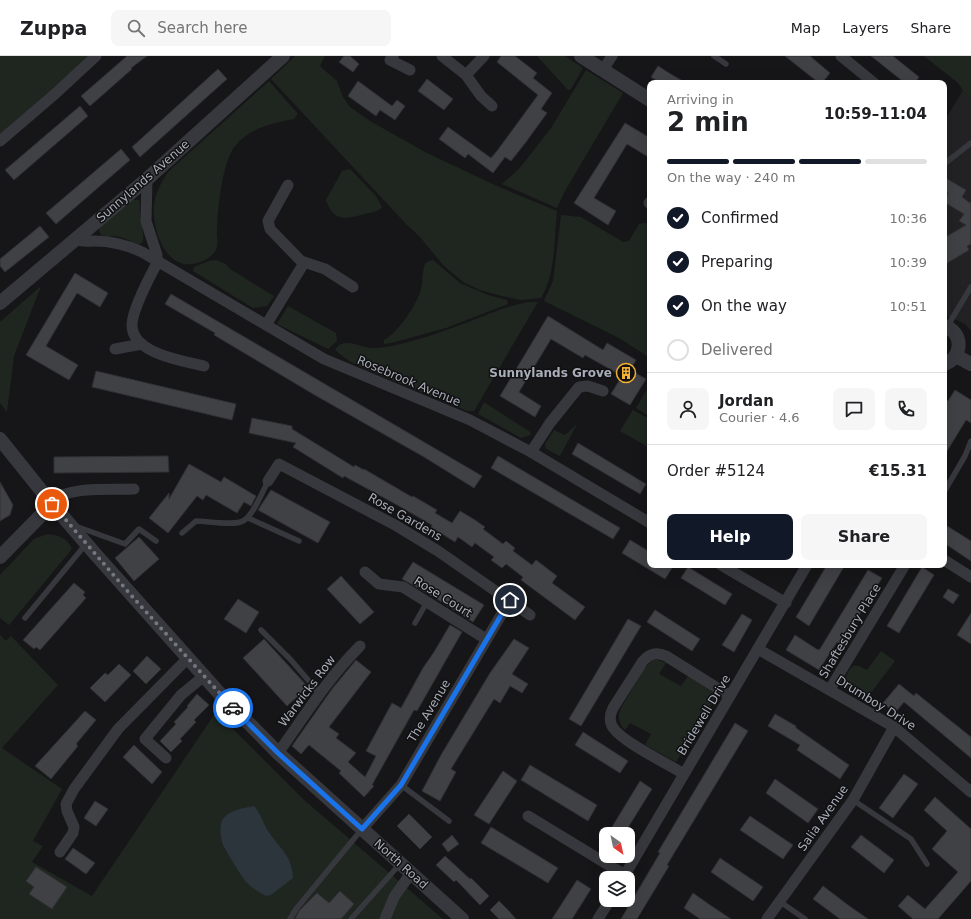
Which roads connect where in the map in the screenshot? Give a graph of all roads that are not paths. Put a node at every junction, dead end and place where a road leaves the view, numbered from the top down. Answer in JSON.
{"nodes":[{"id":1,"x":96,"y":56,"type":"edge"},
{"id":2,"x":282,"y":56,"type":"edge"},
{"id":3,"x":393,"y":56,"type":"edge"},
{"id":4,"x":442,"y":56,"type":"edge"},
{"id":5,"x":484,"y":56,"type":"edge"},
{"id":6,"x":580,"y":56,"type":"edge"},
{"id":7,"x":612,"y":56,"type":"edge"},
{"id":8,"x":714,"y":56,"type":"edge"},
{"id":9,"x":841,"y":56,"type":"edge"},
{"id":10,"x":726,"y":64,"type":"dead end"},
{"id":11,"x":410,"y":70,"type":"dead end"},
{"id":12,"x":602,"y":71,"type":"junction"},
{"id":13,"x":466,"y":75,"type":"junction"},
{"id":14,"x":870,"y":80,"type":"edge"},
{"id":15,"x":647,"y":98,"type":"edge"},
{"id":16,"x":492,"y":106,"type":"dead end"},
{"id":17,"x":0,"y":141,"type":"edge"},
{"id":18,"x":971,"y":143,"type":"edge"},
{"id":19,"x":947,"y":162,"type":"edge"},
{"id":20,"x":146,"y":179,"type":"junction"},
{"id":21,"x":288,"y":186,"type":"dead end"},
{"id":22,"x":76,"y":240,"type":"junction"},
{"id":23,"x":157,"y":262,"type":"junction"},
{"id":24,"x":304,"y":263,"type":"junction"},
{"id":25,"x":971,"y":286,"type":"edge"},
{"id":26,"x":353,"y":287,"type":"dead end"},
{"id":27,"x":0,"y":303,"type":"edge"},
{"id":28,"x":947,"y":324,"type":"edge"},
{"id":29,"x":266,"y":325,"type":"junction"},
{"id":30,"x":947,"y":328,"type":"edge"},
{"id":31,"x":142,"y":344,"type":"junction"},
{"id":32,"x":115,"y":349,"type":"dead end"},
{"id":33,"x":956,"y":356,"type":"junction"},
{"id":34,"x":947,"y":363,"type":"edge"},
{"id":35,"x":971,"y":364,"type":"edge"},
{"id":36,"x":204,"y":366,"type":"dead end"},
{"id":37,"x":603,"y":392,"type":"dead end"},
{"id":38,"x":0,"y":439,"type":"edge"},
{"id":39,"x":971,"y":441,"type":"edge"},
{"id":40,"x":531,"y":452,"type":"junction"},
{"id":41,"x":268,"y":481,"type":"joint"},
{"id":42,"x":947,"y":487,"type":"edge"},
{"id":43,"x":134,"y":489,"type":"dead end"},
{"id":44,"x":51,"y":503,"type":"junction"},
{"id":45,"x":248,"y":518,"type":"junction"},
{"id":46,"x":647,"y":521,"type":"edge"},
{"id":47,"x":70,"y":525,"type":"junction"},
{"id":48,"x":182,"y":533,"type":"dead end"},
{"id":49,"x":299,"y":541,"type":"dead end"},
{"id":50,"x":156,"y":542,"type":"dead end"},
{"id":51,"x":86,"y":543,"type":"junction"},
{"id":52,"x":0,"y":557,"type":"edge"},
{"id":53,"x":947,"y":562,"type":"edge"},
{"id":54,"x":726,"y":568,"type":"edge"},
{"id":55,"x":805,"y":568,"type":"edge"},
{"id":56,"x":903,"y":568,"type":"edge"},
{"id":57,"x":365,"y":572,"type":"dead end"},
{"id":58,"x":971,"y":577,"type":"edge"},
{"id":59,"x":510,"y":600,"type":"junction"},
{"id":60,"x":427,"y":602,"type":"junction"},
{"id":61,"x":786,"y":603,"type":"junction"},
{"id":62,"x":530,"y":614,"type":"dead end"},
{"id":63,"x":25,"y":618,"type":"dead end"},
{"id":64,"x":415,"y":623,"type":"dead end"},
{"id":65,"x":261,"y":630,"type":"dead end"},
{"id":66,"x":486,"y":639,"type":"junction"},
{"id":67,"x":360,"y":646,"type":"dead end"},
{"id":68,"x":758,"y":650,"type":"junction"},
{"id":69,"x":188,"y":658,"type":"junction"},
{"id":70,"x":204,"y":676,"type":"junction"},
{"id":71,"x":830,"y":689,"type":"junction"},
{"id":72,"x":320,"y":695,"type":"junction"},
{"id":73,"x":730,"y":696,"type":"junction"},
{"id":74,"x":894,"y":727,"type":"junction"},
{"id":75,"x":278,"y":753,"type":"junction"},
{"id":76,"x":166,"y":758,"type":"dead end"},
{"id":77,"x":684,"y":774,"type":"junction"},
{"id":78,"x":401,"y":785,"type":"junction"},
{"id":79,"x":971,"y":792,"type":"edge"},
{"id":80,"x":852,"y":800,"type":"junction"},
{"id":81,"x":528,"y":816,"type":"dead end"},
{"id":82,"x":449,"y":821,"type":"dead end"},
{"id":83,"x":362,"y":829,"type":"junction"},
{"id":84,"x":60,"y":852,"type":"dead end"},
{"id":85,"x":400,"y":864,"type":"junction"},
{"id":86,"x":927,"y":864,"type":"dead end"},
{"id":87,"x":616,"y":871,"type":"edge"},
{"id":88,"x":627,"y":871,"type":"edge"},
{"id":89,"x":411,"y":873,"type":"junction"},
{"id":90,"x":779,"y":901,"type":"junction"},
{"id":91,"x":606,"y":907,"type":"edge"},
{"id":92,"x":290,"y":919,"type":"edge"},
{"id":93,"x":351,"y":919,"type":"edge"},
{"id":94,"x":385,"y":919,"type":"edge"},
{"id":95,"x":462,"y":919,"type":"edge"},
{"id":96,"x":598,"y":919,"type":"edge"},
{"id":97,"x":767,"y":919,"type":"edge"},
{"id":98,"x":805,"y":919,"type":"edge"}],
"edges":[{"from":1,"to":17,"type":"street"},
{"from":2,"to":20,"type":"street","name":"Sunnylands Avenue"},
{"from":3,"to":11,"type":"street"},
{"from":4,"to":13,"type":"street"},
{"from":5,"to":13,"type":"street"},
{"from":6,"to":12,"type":"street"},
{"from":7,"to":12,"type":"street"},
{"from":8,"to":10,"type":"lane"},
{"from":9,"to":14,"type":"street"},
{"from":12,"to":15,"type":"street"},
{"from":13,"to":16,"type":"street"},
{"from":18,"to":19,"type":"lane"},
{"from":20,"to":22,"type":"street","name":"Sunnylands Avenue"},
{"from":20,"to":23,"type":"street"},
{"from":21,"to":24,"type":"street"},
{"from":22,"to":23,"type":"street","name":"Rosebrook Avenue"},
{"from":22,"to":27,"type":"street","name":"Sunnylands Avenue"},
{"from":23,"to":29,"type":"street","name":"Rosebrook Avenue"},
{"from":23,"to":31,"type":"street"},
{"from":24,"to":26,"type":"street"},
{"from":24,"to":29,"type":"street"},
{"from":25,"to":28,"type":"lane"},
{"from":29,"to":40,"type":"street","name":"Rosebrook Avenue"},
{"from":30,"to":33,"type":"street"},
{"from":31,"to":32,"type":"street"},
{"from":31,"to":36,"type":"street"},
{"from":33,"to":34,"type":"street"},
{"from":33,"to":35,"type":"street"},
{"from":37,"to":40,"type":"street"},
{"from":38,"to":44,"type":"street","name":"North Road"},
{"from":39,"to":42,"type":"lane"},
{"from":40,"to":46,"type":"street","name":"Rosebrook Avenue"},
{"from":41,"to":45,"type":"lane"},
{"from":41,"to":59,"type":"street","name":"Rose Gardens"},
{"from":43,"to":44,"type":"street"},
{"from":44,"to":47,"type":"street","name":"North Road"},
{"from":44,"to":52,"type":"street"},
{"from":45,"to":48,"type":"lane"},
{"from":45,"to":49,"type":"lane"},
{"from":47,"to":50,"type":"lane"},
{"from":47,"to":51,"type":"street","name":"North Road"},
{"from":51,"to":63,"type":"lane"},
{"from":51,"to":69,"type":"street","name":"North Road"},
{"from":53,"to":58,"type":"street"},
{"from":54,"to":61,"type":"street"},
{"from":55,"to":61,"type":"street","name":"Bridewell Drive"},
{"from":56,"to":71,"type":"street","name":"Shaftesbury Place"},
{"from":57,"to":60,"type":"street","name":"Rose Court"},
{"from":59,"to":62,"type":"street","name":"Rose Gardens"},
{"from":59,"to":66,"type":"street","name":"The Avenue"},
{"from":60,"to":64,"type":"lane"},
{"from":60,"to":66,"type":"street","name":"Rose Court"},
{"from":61,"to":68,"type":"street","name":"Bridewell Drive"},
{"from":65,"to":72,"type":"lane"},
{"from":66,"to":78,"type":"street","name":"The Avenue"},
{"from":67,"to":72,"type":"street","name":"Warwicks Row"},
{"from":68,"to":71,"type":"street","name":"Drumboy Drive"},
{"from":68,"to":73,"type":"street","name":"Bridewell Drive"},
{"from":69,"to":70,"type":"street","name":"North Road"},
{"from":69,"to":84,"type":"street"},
{"from":70,"to":75,"type":"street","name":"North Road"},
{"from":70,"to":76,"type":"street"},
{"from":71,"to":74,"type":"street","name":"Drumboy Drive"},
{"from":72,"to":75,"type":"street","name":"Warwicks Row"},
{"from":73,"to":77,"type":"street","name":"Bridewell Drive"},
{"from":73,"to":77,"type":"street"},
{"from":74,"to":79,"type":"street","name":"Drumboy Drive"},
{"from":74,"to":80,"type":"street","name":"Salia Avenue"},
{"from":75,"to":83,"type":"street","name":"North Road"},
{"from":77,"to":88,"type":"street","name":"Bridewell Drive"},
{"from":78,"to":82,"type":"lane"},
{"from":78,"to":83,"type":"street","name":"The Avenue"},
{"from":80,"to":86,"type":"lane"},
{"from":80,"to":90,"type":"street","name":"Salia Avenue"},
{"from":81,"to":87,"type":"street"},
{"from":83,"to":85,"type":"street","name":"North Road"},
{"from":83,"to":92,"type":"lane"},
{"from":85,"to":89,"type":"street","name":"North Road"},
{"from":85,"to":93,"type":"lane"},
{"from":89,"to":94,"type":"street"},
{"from":89,"to":95,"type":"street","name":"North Road"},
{"from":90,"to":97,"type":"street","name":"Salia Avenue"},
{"from":90,"to":98,"type":"lane"},
{"from":91,"to":96,"type":"street"}]}
